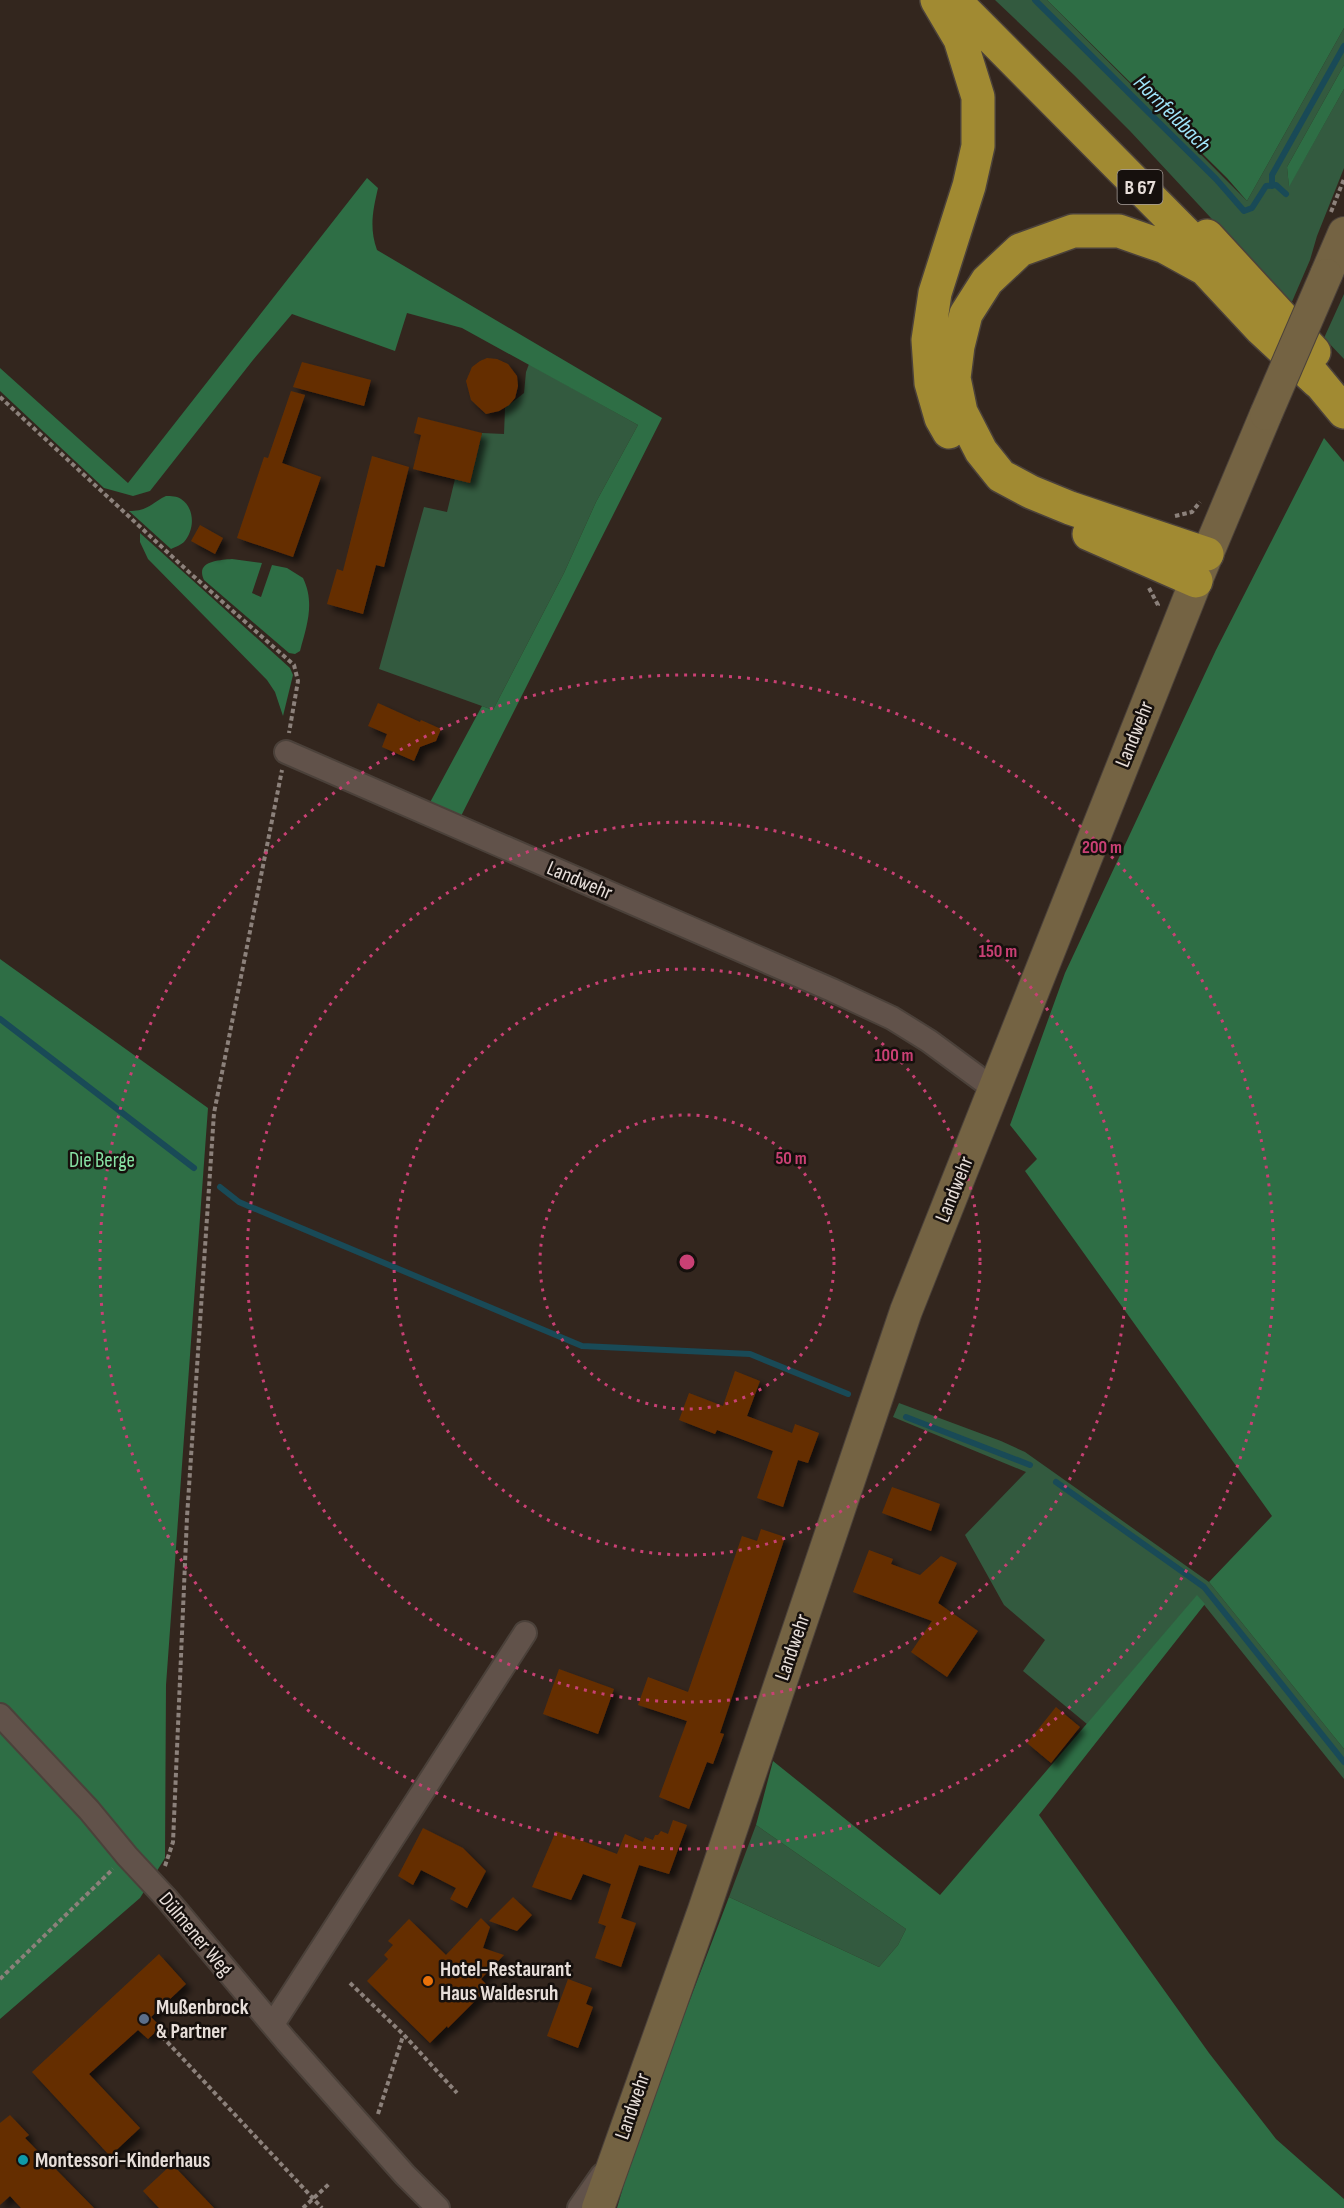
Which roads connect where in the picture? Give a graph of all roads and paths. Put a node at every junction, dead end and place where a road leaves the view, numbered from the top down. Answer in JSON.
{"nodes":[{"id":1,"x":937,"y":0,"type":"edge"},
{"id":2,"x":954,"y":0,"type":"edge"},
{"id":3,"x":981,"y":0,"type":"edge"},
{"id":4,"x":1344,"y":233,"type":"edge"},
{"id":5,"x":1331,"y":383,"type":"edge"},
{"id":6,"x":0,"y":397,"type":"edge"},
{"id":7,"x":1344,"y":412,"type":"edge"},
{"id":8,"x":1201,"y":568,"type":"junction"},
{"id":9,"x":286,"y":752,"type":"junction"},
{"id":10,"x":994,"y":1089,"type":"junction"},
{"id":11,"x":525,"y":1633,"type":"dead end"},
{"id":12,"x":0,"y":1715,"type":"edge"},
{"id":13,"x":127,"y":1856,"type":"junction"},
{"id":14,"x":158,"y":1889,"type":"junction"},
{"id":15,"x":0,"y":1978,"type":"edge"},
{"id":16,"x":350,"y":1983,"type":"dead end"},
{"id":17,"x":273,"y":2025,"type":"junction"},
{"id":18,"x":157,"y":2031,"type":"dead end"},
{"id":19,"x":404,"y":2035,"type":"junction"},
{"id":20,"x":457,"y":2093,"type":"dead end"},
{"id":21,"x":371,"y":2137,"type":"junction"},
{"id":22,"x":615,"y":2157,"type":"junction"},
{"id":23,"x":329,"y":2184,"type":"dead end"},
{"id":24,"x":313,"y":2199,"type":"junction"},
{"id":25,"x":430,"y":2206,"type":"edge"},
{"id":26,"x":303,"y":2208,"type":"edge"},
{"id":27,"x":322,"y":2208,"type":"edge"},
{"id":28,"x":579,"y":2208,"type":"edge"},
{"id":29,"x":598,"y":2208,"type":"edge"}],
"edges":[{"from":1,"to":8,"type":"highway"},
{"from":2,"to":5,"type":"highway","number":"B 67"},
{"from":3,"to":5,"type":"highway","number":"B 67"},
{"from":4,"to":8,"type":"main road","name":"Landwehr","bridge":true},
{"from":5,"to":7,"type":"highway","number":"B 67"},
{"from":5,"to":8,"type":"highway"},
{"from":6,"to":9,"type":"path"},
{"from":8,"to":10,"type":"main road","name":"Landwehr"},
{"from":9,"to":10,"type":"street","name":"Landwehr"},
{"from":9,"to":14,"type":"path"},
{"from":10,"to":22,"type":"main road","name":"Landwehr"},
{"from":11,"to":17,"type":"street"},
{"from":12,"to":13,"type":"street","name":"Dülmener Weg"},
{"from":13,"to":14,"type":"street","name":"Dülmener Weg"},
{"from":13,"to":15,"type":"path"},
{"from":14,"to":17,"type":"street","name":"Dülmener Weg"},
{"from":16,"to":19,"type":"path"},
{"from":17,"to":21,"type":"street","name":"Dülmener Weg"},
{"from":18,"to":24,"type":"path"},
{"from":19,"to":20,"type":"path"},
{"from":19,"to":21,"type":"path"},
{"from":21,"to":25,"type":"street","name":"Dülmener Weg"},
{"from":22,"to":28,"type":"street"},
{"from":22,"to":29,"type":"main road","name":"Landwehr"},
{"from":23,"to":24,"type":"path"},
{"from":24,"to":26,"type":"path"},
{"from":24,"to":27,"type":"path"}]}
